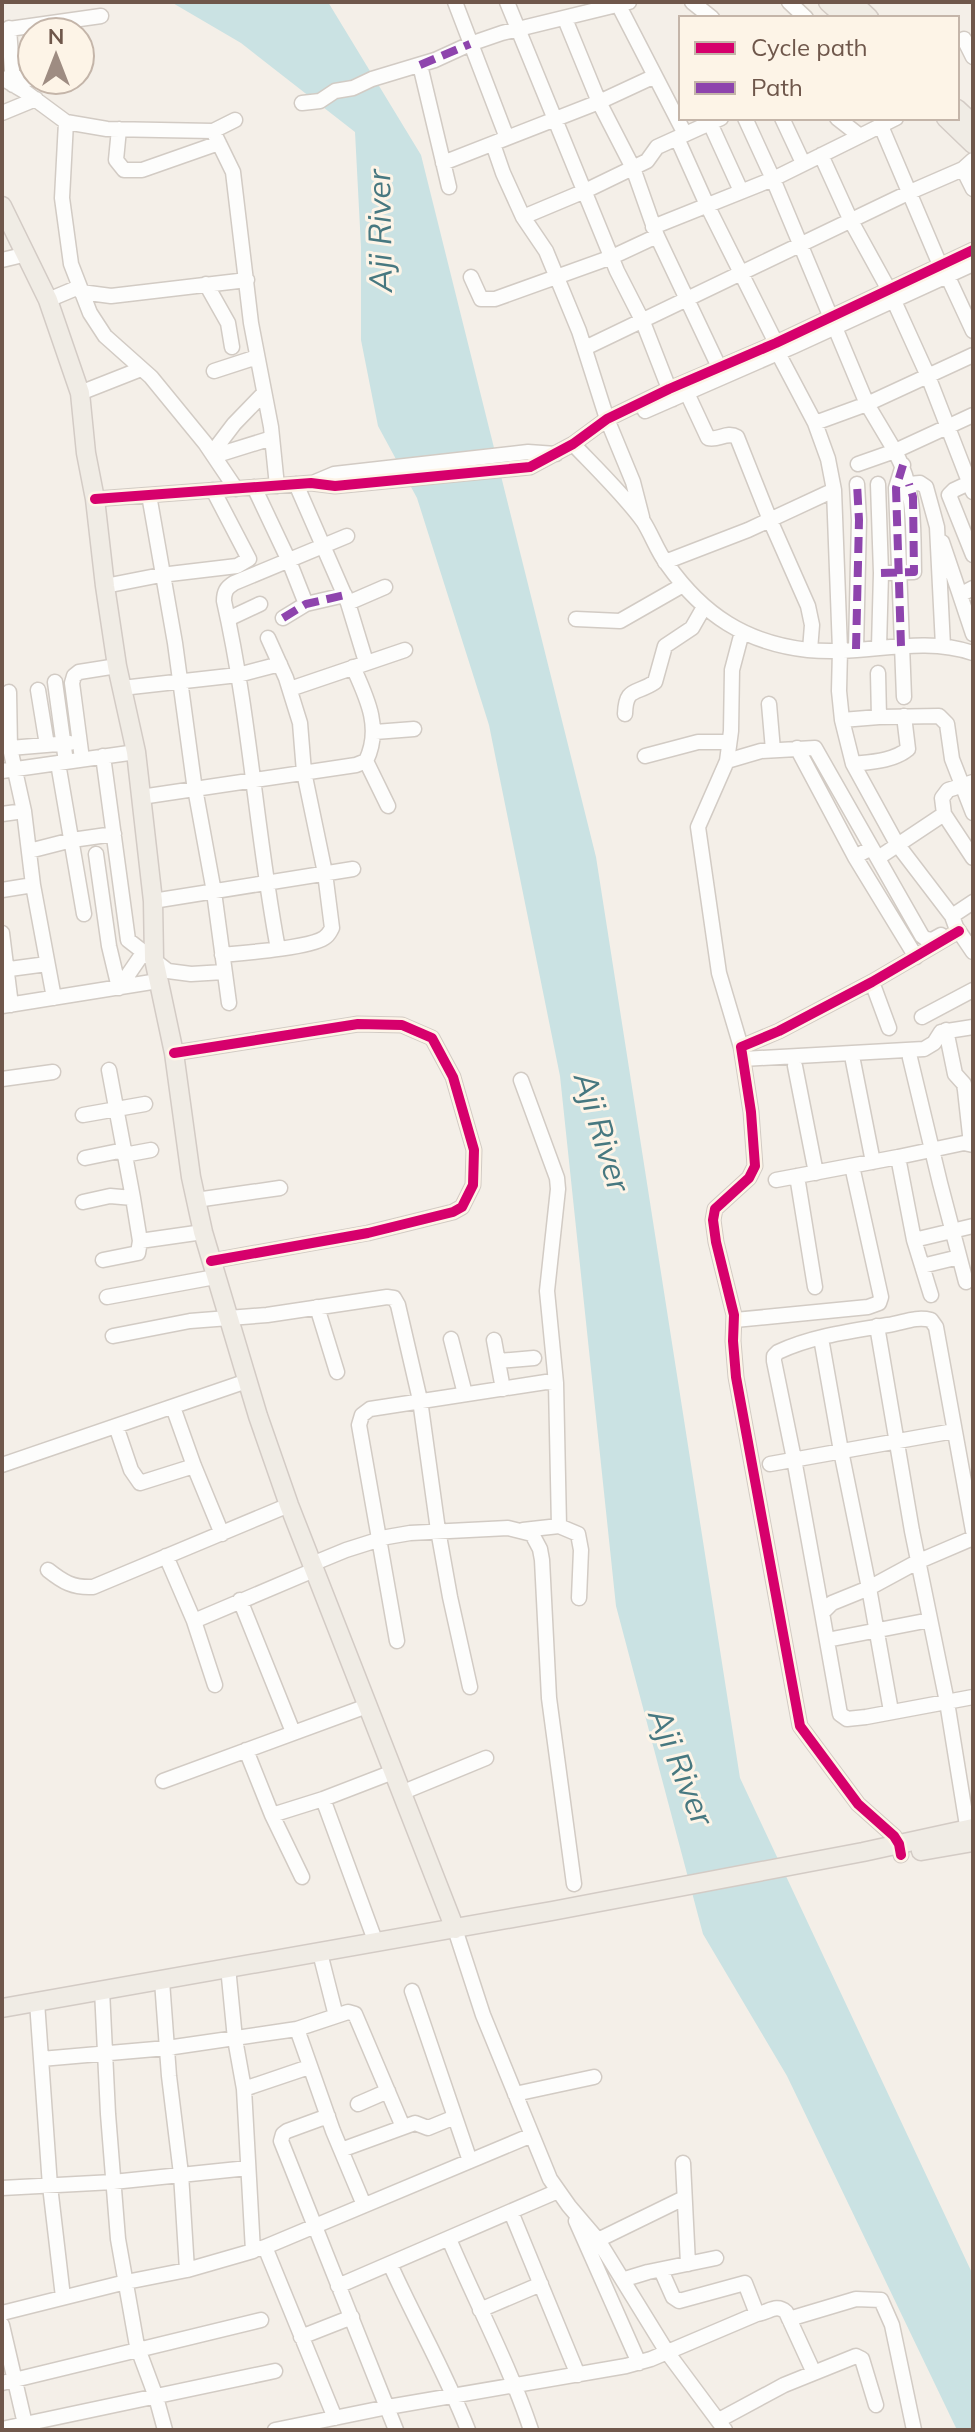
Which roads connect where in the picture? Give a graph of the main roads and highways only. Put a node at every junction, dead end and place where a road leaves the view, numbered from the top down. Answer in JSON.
{"nodes":[{"id":1,"x":828,"y":2,"type":"edge"},
{"id":2,"x":852,"y":2,"type":"edge"},
{"id":3,"x":844,"y":16,"type":"edge"},
{"id":4,"x":867,"y":16,"type":"edge"},
{"id":5,"x":963,"y":115,"type":"edge"},
{"id":6,"x":973,"y":144,"type":"edge"},
{"id":7,"x":2,"y":208,"type":"edge"},
{"id":8,"x":971,"y":1835,"type":"edge"},
{"id":9,"x":456,"y":1933,"type":"junction"},
{"id":10,"x":321,"y":1958,"type":"junction"},
{"id":11,"x":2,"y":2008,"type":"edge"},
{"id":12,"x":37,"y":2008,"type":"junction"},
{"id":13,"x":2,"y":2020,"type":"edge"}],
"edges":[{"from":1,"to":3,"type":"main road"},
{"from":2,"to":4,"type":"main road"},
{"from":5,"to":6,"type":"main road"},
{"from":7,"to":9,"type":"main road"},
{"from":8,"to":9,"type":"main road"},
{"from":9,"to":10,"type":"main road"},
{"from":9,"to":10,"type":"main road"},
{"from":10,"to":12,"type":"main road"},
{"from":11,"to":12,"type":"main road"},
{"from":12,"to":13,"type":"main road"}]}
